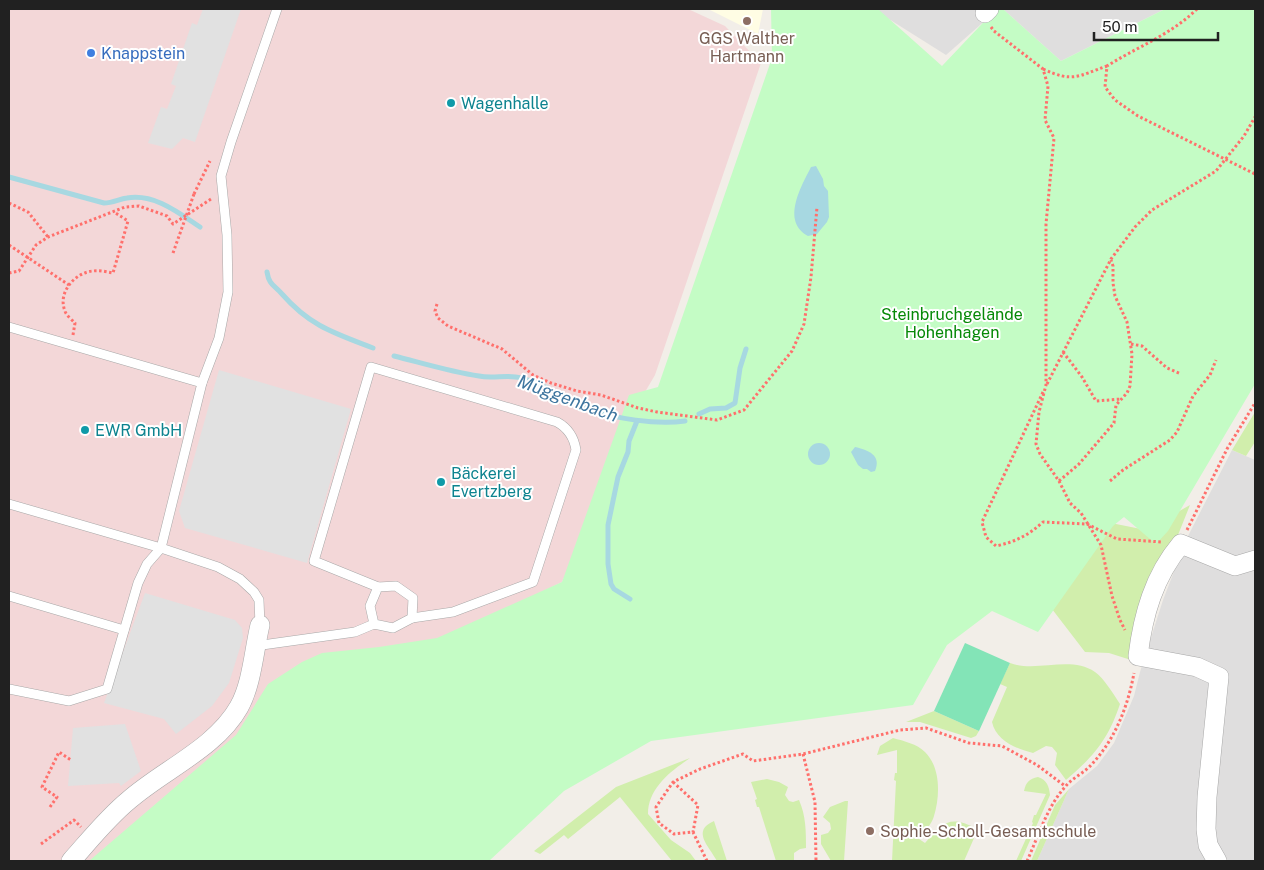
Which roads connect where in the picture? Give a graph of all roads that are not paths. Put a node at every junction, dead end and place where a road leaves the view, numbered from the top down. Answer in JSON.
{"nodes":[{"id":1,"x":277,"y":9,"type":"edge"},
{"id":2,"x":9,"y":327,"type":"edge"},
{"id":3,"x":202,"y":383,"type":"junction"},
{"id":4,"x":9,"y":504,"type":"edge"},
{"id":5,"x":161,"y":548,"type":"junction"},
{"id":6,"x":1255,"y":560,"type":"edge"},
{"id":7,"x":378,"y":587,"type":"junction"},
{"id":8,"x":9,"y":596,"type":"edge"},
{"id":9,"x":412,"y":618,"type":"junction"},
{"id":10,"x":374,"y":624,"type":"junction"},
{"id":11,"x":260,"y":625,"type":"joint"},
{"id":12,"x":124,"y":630,"type":"junction"},
{"id":13,"x":255,"y":646,"type":"junction"},
{"id":14,"x":9,"y":688,"type":"edge"},
{"id":15,"x":71,"y":861,"type":"edge"},
{"id":16,"x":1217,"y":861,"type":"edge"}],
"edges":[{"from":1,"to":3,"type":"lane"},
{"from":2,"to":3,"type":"lane"},
{"from":3,"to":5,"type":"lane"},
{"from":4,"to":5,"type":"lane"},
{"from":5,"to":11,"type":"lane"},
{"from":5,"to":12,"type":"lane"},
{"from":6,"to":16,"type":"street"},
{"from":7,"to":9,"type":"lane"},
{"from":7,"to":9,"type":"lane"},
{"from":7,"to":10,"type":"lane"},
{"from":8,"to":12,"type":"lane"},
{"from":9,"to":10,"type":"lane"},
{"from":10,"to":13,"type":"lane"},
{"from":11,"to":13,"type":"street"},
{"from":12,"to":14,"type":"lane"},
{"from":13,"to":15,"type":"street"}]}
